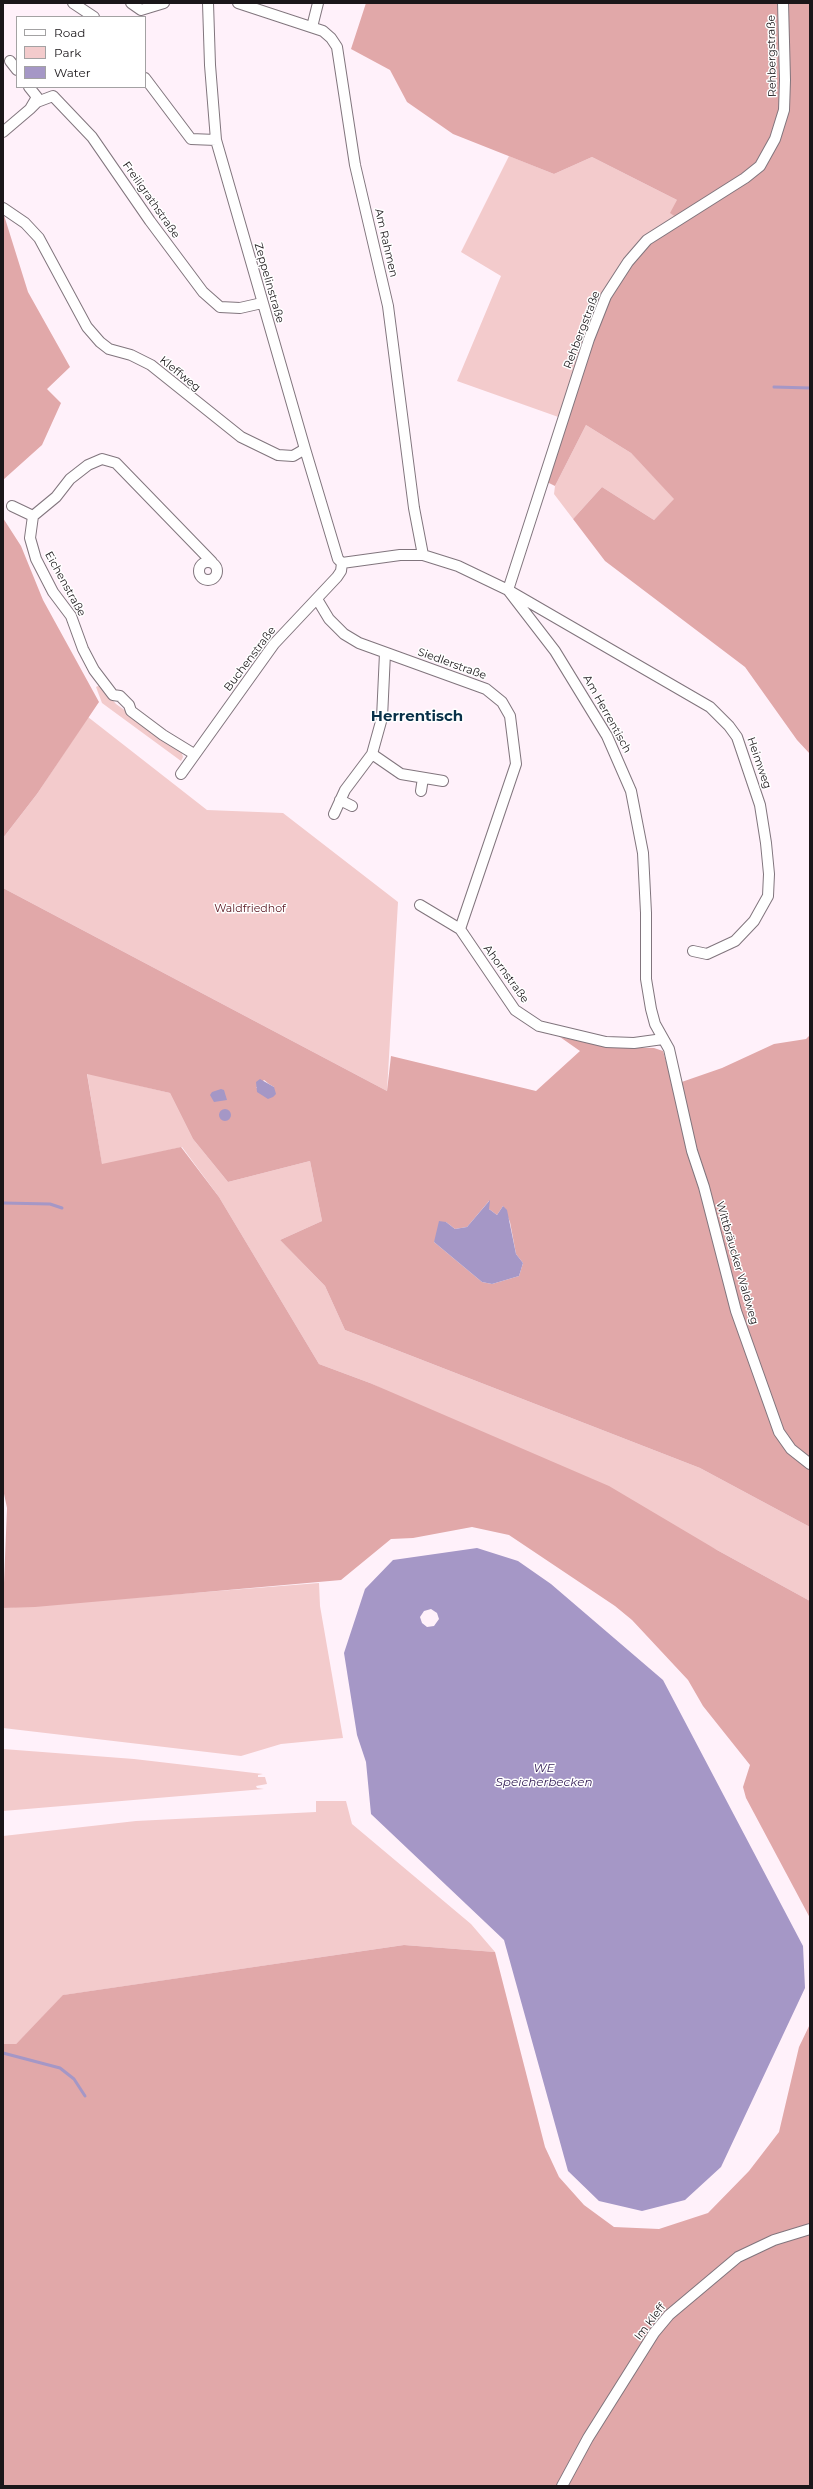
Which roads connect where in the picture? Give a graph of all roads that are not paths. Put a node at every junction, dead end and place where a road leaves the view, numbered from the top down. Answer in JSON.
{"nodes":[{"id":1,"x":72,"y":3,"type":"edge"},
{"id":2,"x":131,"y":3,"type":"edge"},
{"id":3,"x":164,"y":3,"type":"edge"},
{"id":4,"x":208,"y":3,"type":"edge"},
{"id":5,"x":238,"y":3,"type":"edge"},
{"id":6,"x":318,"y":3,"type":"edge"},
{"id":7,"x":783,"y":3,"type":"edge"},
{"id":8,"x":92,"y":16,"type":"edge"},
{"id":9,"x":312,"y":27,"type":"junction"},
{"id":10,"x":10,"y":61,"type":"dead end"},
{"id":11,"x":16,"y":69,"type":"edge"},
{"id":12,"x":146,"y":79,"type":"edge"},
{"id":13,"x":30,"y":88,"type":"edge"},
{"id":14,"x":30,"y":109,"type":"junction"},
{"id":15,"x":3,"y":132,"type":"edge"},
{"id":16,"x":216,"y":140,"type":"junction"},
{"id":17,"x":3,"y":208,"type":"edge"},
{"id":18,"x":262,"y":303,"type":"junction"},
{"id":19,"x":305,"y":449,"type":"junction"},
{"id":20,"x":12,"y":506,"type":"dead end"},
{"id":21,"x":33,"y":516,"type":"junction"},
{"id":22,"x":423,"y":555,"type":"junction"},
{"id":23,"x":212,"y":562,"type":"dead end"},
{"id":24,"x":342,"y":564,"type":"junction"},
{"id":25,"x":508,"y":590,"type":"junction"},
{"id":26,"x":317,"y":599,"type":"junction"},
{"id":27,"x":384,"y":653,"type":"junction"},
{"id":28,"x":194,"y":754,"type":"junction"},
{"id":29,"x":372,"y":754,"type":"junction"},
{"id":30,"x":181,"y":774,"type":"dead end"},
{"id":31,"x":423,"y":778,"type":"junction"},
{"id":32,"x":443,"y":781,"type":"dead end"},
{"id":33,"x":421,"y":791,"type":"dead end"},
{"id":34,"x":340,"y":800,"type":"junction"},
{"id":35,"x":352,"y":806,"type":"dead end"},
{"id":36,"x":334,"y":814,"type":"dead end"},
{"id":37,"x":420,"y":905,"type":"dead end"},
{"id":38,"x":460,"y":929,"type":"junction"},
{"id":39,"x":693,"y":951,"type":"dead end"},
{"id":40,"x":663,"y":1039,"type":"junction"},
{"id":41,"x":810,"y":1464,"type":"edge"},
{"id":42,"x":810,"y":2229,"type":"edge"},
{"id":43,"x":562,"y":2486,"type":"edge"}],
"edges":[{"from":1,"to":8,"type":"street"},
{"from":2,"to":3,"type":"street"},
{"from":4,"to":16,"type":"street","name":"Zeppelinstraße"},
{"from":5,"to":9,"type":"street","name":"Am Rahmen"},
{"from":6,"to":9,"type":"street"},
{"from":7,"to":25,"type":"street","name":"Rehbergstraße"},
{"from":9,"to":22,"type":"street","name":"Am Rahmen"},
{"from":10,"to":11,"type":"street"},
{"from":12,"to":16,"type":"street"},
{"from":13,"to":14,"type":"street"},
{"from":14,"to":15,"type":"street","name":"Freiligrathstraße"},
{"from":14,"to":18,"type":"street","name":"Freiligrathstraße"},
{"from":16,"to":18,"type":"street","name":"Zeppelinstraße"},
{"from":17,"to":19,"type":"street","name":"Kleffweg"},
{"from":18,"to":19,"type":"street","name":"Zeppelinstraße"},
{"from":19,"to":24,"type":"street","name":"Zeppelinstraße"},
{"from":20,"to":21,"type":"street"},
{"from":21,"to":23,"type":"street"},
{"from":21,"to":28,"type":"street","name":"Eichenstraße"},
{"from":22,"to":24,"type":"street","name":"Am Herrentisch"},
{"from":22,"to":25,"type":"street","name":"Am Herrentisch"},
{"from":24,"to":26,"type":"street","name":"Buchenstraße"},
{"from":25,"to":39,"type":"street","name":"Heimweg"},
{"from":25,"to":40,"type":"street","name":"Am Herrentisch"},
{"from":26,"to":27,"type":"street","name":"Siedlerstraße"},
{"from":26,"to":28,"type":"street","name":"Buchenstraße"},
{"from":27,"to":29,"type":"street"},
{"from":27,"to":38,"type":"street","name":"Siedlerstraße"},
{"from":28,"to":30,"type":"street","name":"Buchenstraße"},
{"from":29,"to":31,"type":"street"},
{"from":29,"to":34,"type":"street"},
{"from":31,"to":32,"type":"street"},
{"from":31,"to":33,"type":"street"},
{"from":34,"to":35,"type":"street"},
{"from":34,"to":36,"type":"street"},
{"from":37,"to":38,"type":"street","name":"Ahornstraße"},
{"from":38,"to":40,"type":"street","name":"Ahornstraße"},
{"from":40,"to":41,"type":"street","name":"Wittbräucker Waldweg"},
{"from":42,"to":43,"type":"street","name":"Im Kleff"}]}
